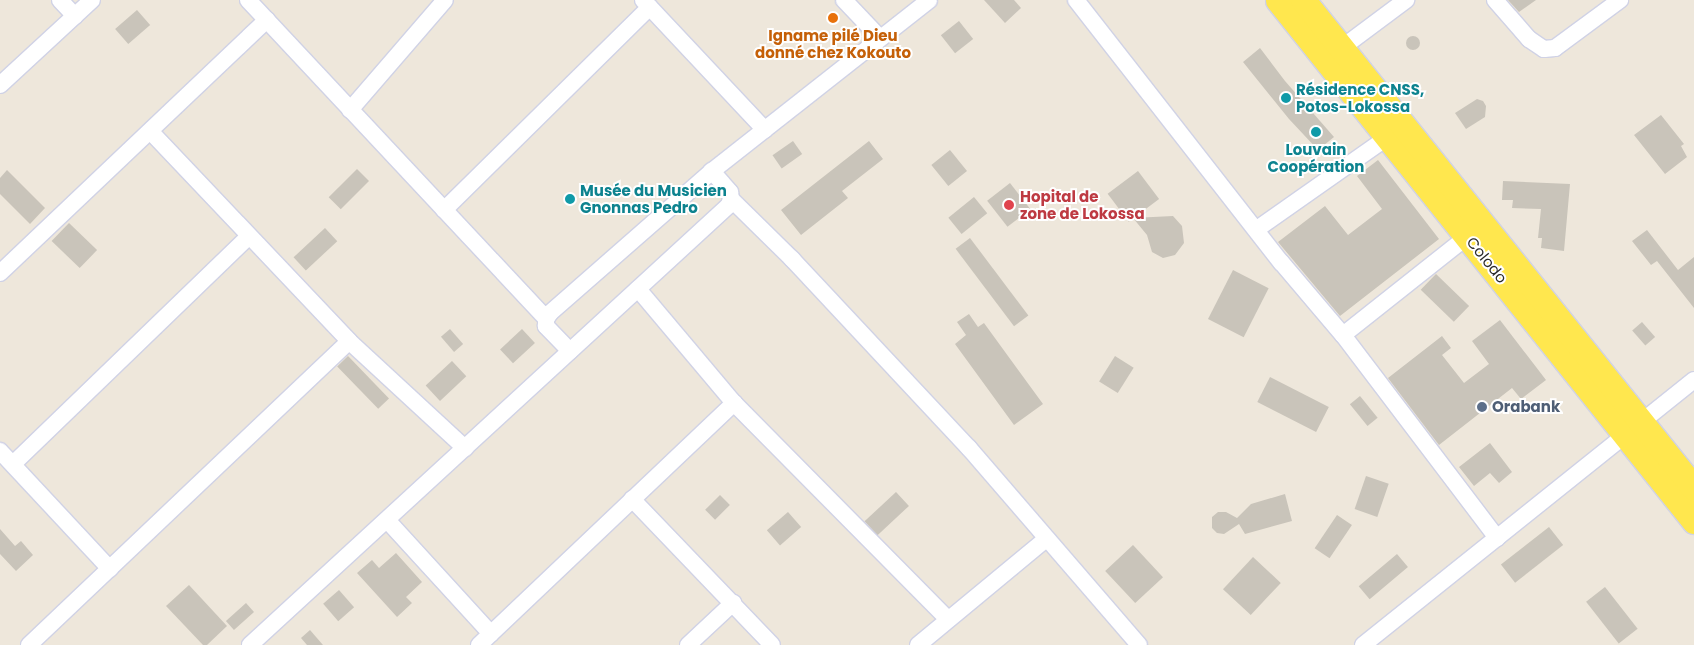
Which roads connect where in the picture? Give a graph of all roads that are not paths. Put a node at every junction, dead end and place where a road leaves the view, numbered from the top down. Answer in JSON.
{"nodes":[{"id":1,"x":60,"y":0,"type":"edge"},
{"id":2,"x":92,"y":0,"type":"edge"},
{"id":3,"x":248,"y":0,"type":"edge"},
{"id":4,"x":844,"y":0,"type":"edge"},
{"id":5,"x":929,"y":0,"type":"edge"},
{"id":6,"x":1076,"y":0,"type":"edge"},
{"id":7,"x":1278,"y":0,"type":"edge"},
{"id":8,"x":1303,"y":0,"type":"edge"},
{"id":9,"x":1406,"y":0,"type":"edge"},
{"id":10,"x":1495,"y":0,"type":"edge"},
{"id":11,"x":1620,"y":0,"type":"edge"},
{"id":12,"x":441,"y":1,"type":"edge"},
{"id":13,"x":647,"y":4,"type":"edge"},
{"id":14,"x":75,"y":16,"type":"junction"},
{"id":15,"x":267,"y":20,"type":"junction"},
{"id":16,"x":880,"y":38,"type":"junction"},
{"id":17,"x":1343,"y":47,"type":"junction"},
{"id":18,"x":0,"y":85,"type":"edge"},
{"id":19,"x":350,"y":110,"type":"junction"},
{"id":20,"x":765,"y":130,"type":"junction"},
{"id":21,"x":151,"y":132,"type":"junction"},
{"id":22,"x":1388,"y":137,"type":"junction"},
{"id":23,"x":712,"y":172,"type":"junction"},
{"id":24,"x":731,"y":199,"type":"junction"},
{"id":25,"x":444,"y":210,"type":"junction"},
{"id":26,"x":1257,"y":229,"type":"junction"},
{"id":27,"x":249,"y":236,"type":"junction"},
{"id":28,"x":1468,"y":236,"type":"junction"},
{"id":29,"x":0,"y":273,"type":"edge"},
{"id":30,"x":638,"y":289,"type":"junction"},
{"id":31,"x":546,"y":319,"type":"junction"},
{"id":32,"x":1343,"y":335,"type":"junction"},
{"id":33,"x":349,"y":341,"type":"junction"},
{"id":34,"x":570,"y":351,"type":"junction"},
{"id":35,"x":1694,"y":380,"type":"edge"},
{"id":36,"x":734,"y":403,"type":"junction"},
{"id":37,"x":1634,"y":428,"type":"junction"},
{"id":38,"x":465,"y":448,"type":"junction"},
{"id":39,"x":0,"y":451,"type":"edge"},
{"id":40,"x":13,"y":464,"type":"junction"},
{"id":41,"x":1694,"y":488,"type":"edge"},
{"id":42,"x":632,"y":499,"type":"junction"},
{"id":43,"x":387,"y":520,"type":"junction"},
{"id":44,"x":1694,"y":521,"type":"edge"},
{"id":45,"x":1498,"y":538,"type":"junction"},
{"id":46,"x":1046,"y":539,"type":"junction"},
{"id":47,"x":110,"y":570,"type":"junction"},
{"id":48,"x":733,"y":603,"type":"junction"},
{"id":49,"x":948,"y":619,"type":"junction"},
{"id":50,"x":485,"y":639,"type":"edge"},
{"id":51,"x":1135,"y":644,"type":"edge"},
{"id":52,"x":29,"y":645,"type":"edge"},
{"id":53,"x":250,"y":645,"type":"edge"},
{"id":54,"x":688,"y":645,"type":"edge"},
{"id":55,"x":772,"y":645,"type":"edge"},
{"id":56,"x":918,"y":645,"type":"edge"},
{"id":57,"x":1362,"y":645,"type":"edge"}],
"edges":[{"from":1,"to":14,"type":"street"},
{"from":2,"to":14,"type":"street"},
{"from":3,"to":15,"type":"street"},
{"from":4,"to":16,"type":"street"},
{"from":5,"to":16,"type":"street"},
{"from":6,"to":26,"type":"street"},
{"from":7,"to":22,"type":"main road","name":"Colodo"},
{"from":8,"to":17,"type":"main road","name":"Colodo"},
{"from":9,"to":17,"type":"street"},
{"from":10,"to":11,"type":"street"},
{"from":12,"to":19,"type":"street"},
{"from":13,"to":20,"type":"street"},
{"from":13,"to":25,"type":"street"},
{"from":14,"to":18,"type":"street"},
{"from":15,"to":19,"type":"street"},
{"from":15,"to":21,"type":"street"},
{"from":16,"to":20,"type":"street"},
{"from":17,"to":37,"type":"main road","name":"Colodo"},
{"from":19,"to":25,"type":"street"},
{"from":20,"to":23,"type":"street"},
{"from":21,"to":27,"type":"street"},
{"from":21,"to":29,"type":"street"},
{"from":22,"to":26,"type":"street"},
{"from":22,"to":28,"type":"main road","name":"Colodo"},
{"from":23,"to":24,"type":"street"},
{"from":23,"to":31,"type":"street"},
{"from":24,"to":30,"type":"street"},
{"from":24,"to":46,"type":"street"},
{"from":25,"to":31,"type":"street"},
{"from":26,"to":32,"type":"street"},
{"from":27,"to":33,"type":"street"},
{"from":27,"to":40,"type":"street"},
{"from":28,"to":32,"type":"street"},
{"from":28,"to":37,"type":"main road","name":"Colodo"},
{"from":30,"to":34,"type":"street"},
{"from":30,"to":36,"type":"street"},
{"from":31,"to":34,"type":"street"},
{"from":32,"to":45,"type":"street"},
{"from":33,"to":38,"type":"street"},
{"from":33,"to":47,"type":"street"},
{"from":34,"to":38,"type":"street"},
{"from":35,"to":37,"type":"street"},
{"from":36,"to":42,"type":"street"},
{"from":36,"to":49,"type":"street"},
{"from":37,"to":41,"type":"main road","name":"Colodo"},
{"from":37,"to":44,"type":"main road","name":"Colodo"},
{"from":37,"to":45,"type":"street"},
{"from":38,"to":43,"type":"street"},
{"from":39,"to":40,"type":"street"},
{"from":40,"to":47,"type":"street"},
{"from":42,"to":48,"type":"street"},
{"from":42,"to":50,"type":"street"},
{"from":43,"to":50,"type":"street"},
{"from":43,"to":53,"type":"street"},
{"from":45,"to":57,"type":"street"},
{"from":46,"to":49,"type":"street"},
{"from":46,"to":51,"type":"street"},
{"from":47,"to":52,"type":"street"},
{"from":48,"to":54,"type":"street"},
{"from":48,"to":55,"type":"street"},
{"from":49,"to":56,"type":"street"}]}
